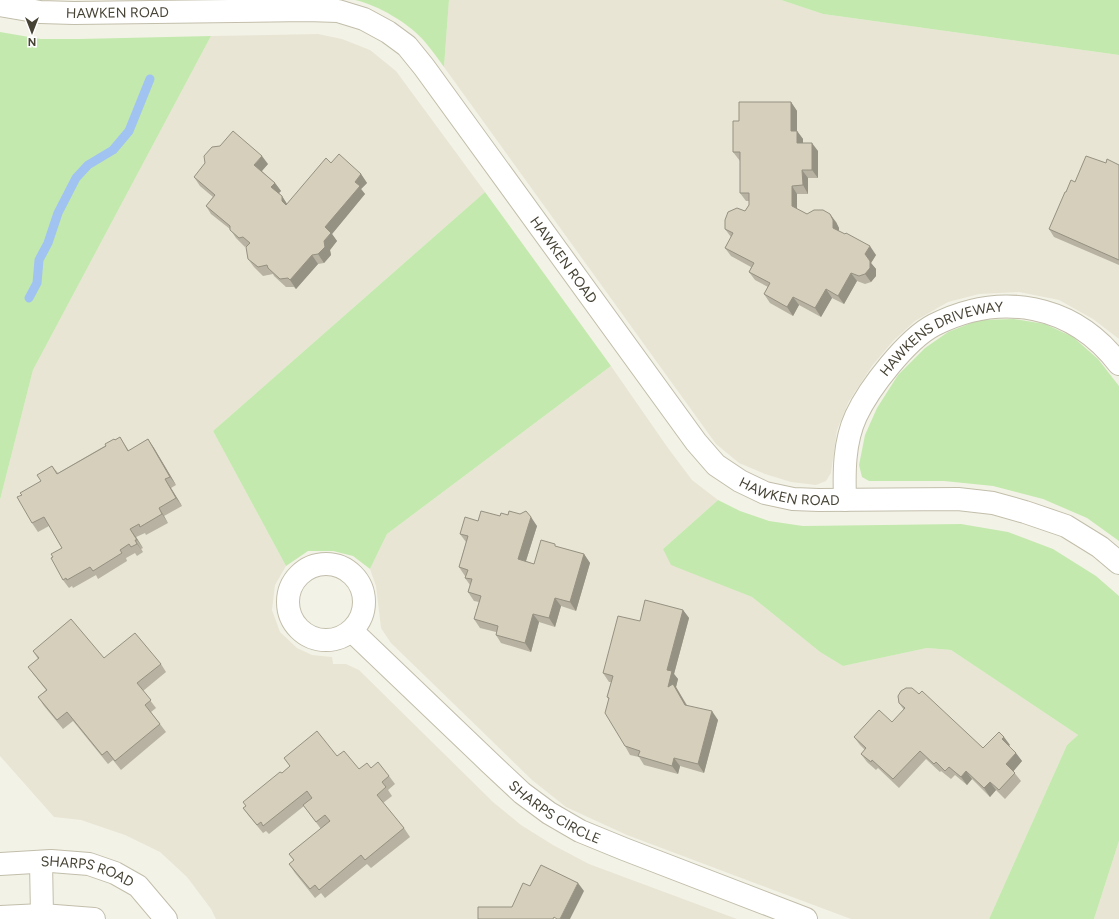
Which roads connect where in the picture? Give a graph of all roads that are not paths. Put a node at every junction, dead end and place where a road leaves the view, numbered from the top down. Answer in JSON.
{"nodes":[{"id":1,"x":0,"y":5,"type":"edge"},
{"id":2,"x":1119,"y":364,"type":"edge"},
{"id":3,"x":845,"y":500,"type":"junction"},
{"id":4,"x":1119,"y":563,"type":"edge"},
{"id":5,"x":352,"y":631,"type":"dead end"},
{"id":6,"x":41,"y":862,"type":"junction"},
{"id":7,"x":0,"y":864,"type":"edge"},
{"id":8,"x":42,"y":915,"type":"junction"},
{"id":9,"x":0,"y":917,"type":"edge"},
{"id":10,"x":157,"y":917,"type":"edge"},
{"id":11,"x":94,"y":919,"type":"edge"},
{"id":12,"x":806,"y":919,"type":"edge"}],
"edges":[{"from":1,"to":3,"type":"street","name":"HAWKEN ROAD"},
{"from":2,"to":3,"type":"street","name":"HAWKENS DRIVEWAY"},
{"from":3,"to":4,"type":"street","name":"HAWKEN ROAD"},
{"from":5,"to":12,"type":"street","name":"SHARPS CIRCLE"},
{"from":6,"to":7,"type":"street","name":"SHARPS ROAD"},
{"from":6,"to":8,"type":"street"},
{"from":6,"to":10,"type":"street","name":"SHARPS ROAD"},
{"from":8,"to":9,"type":"street"},
{"from":8,"to":11,"type":"street"}]}
